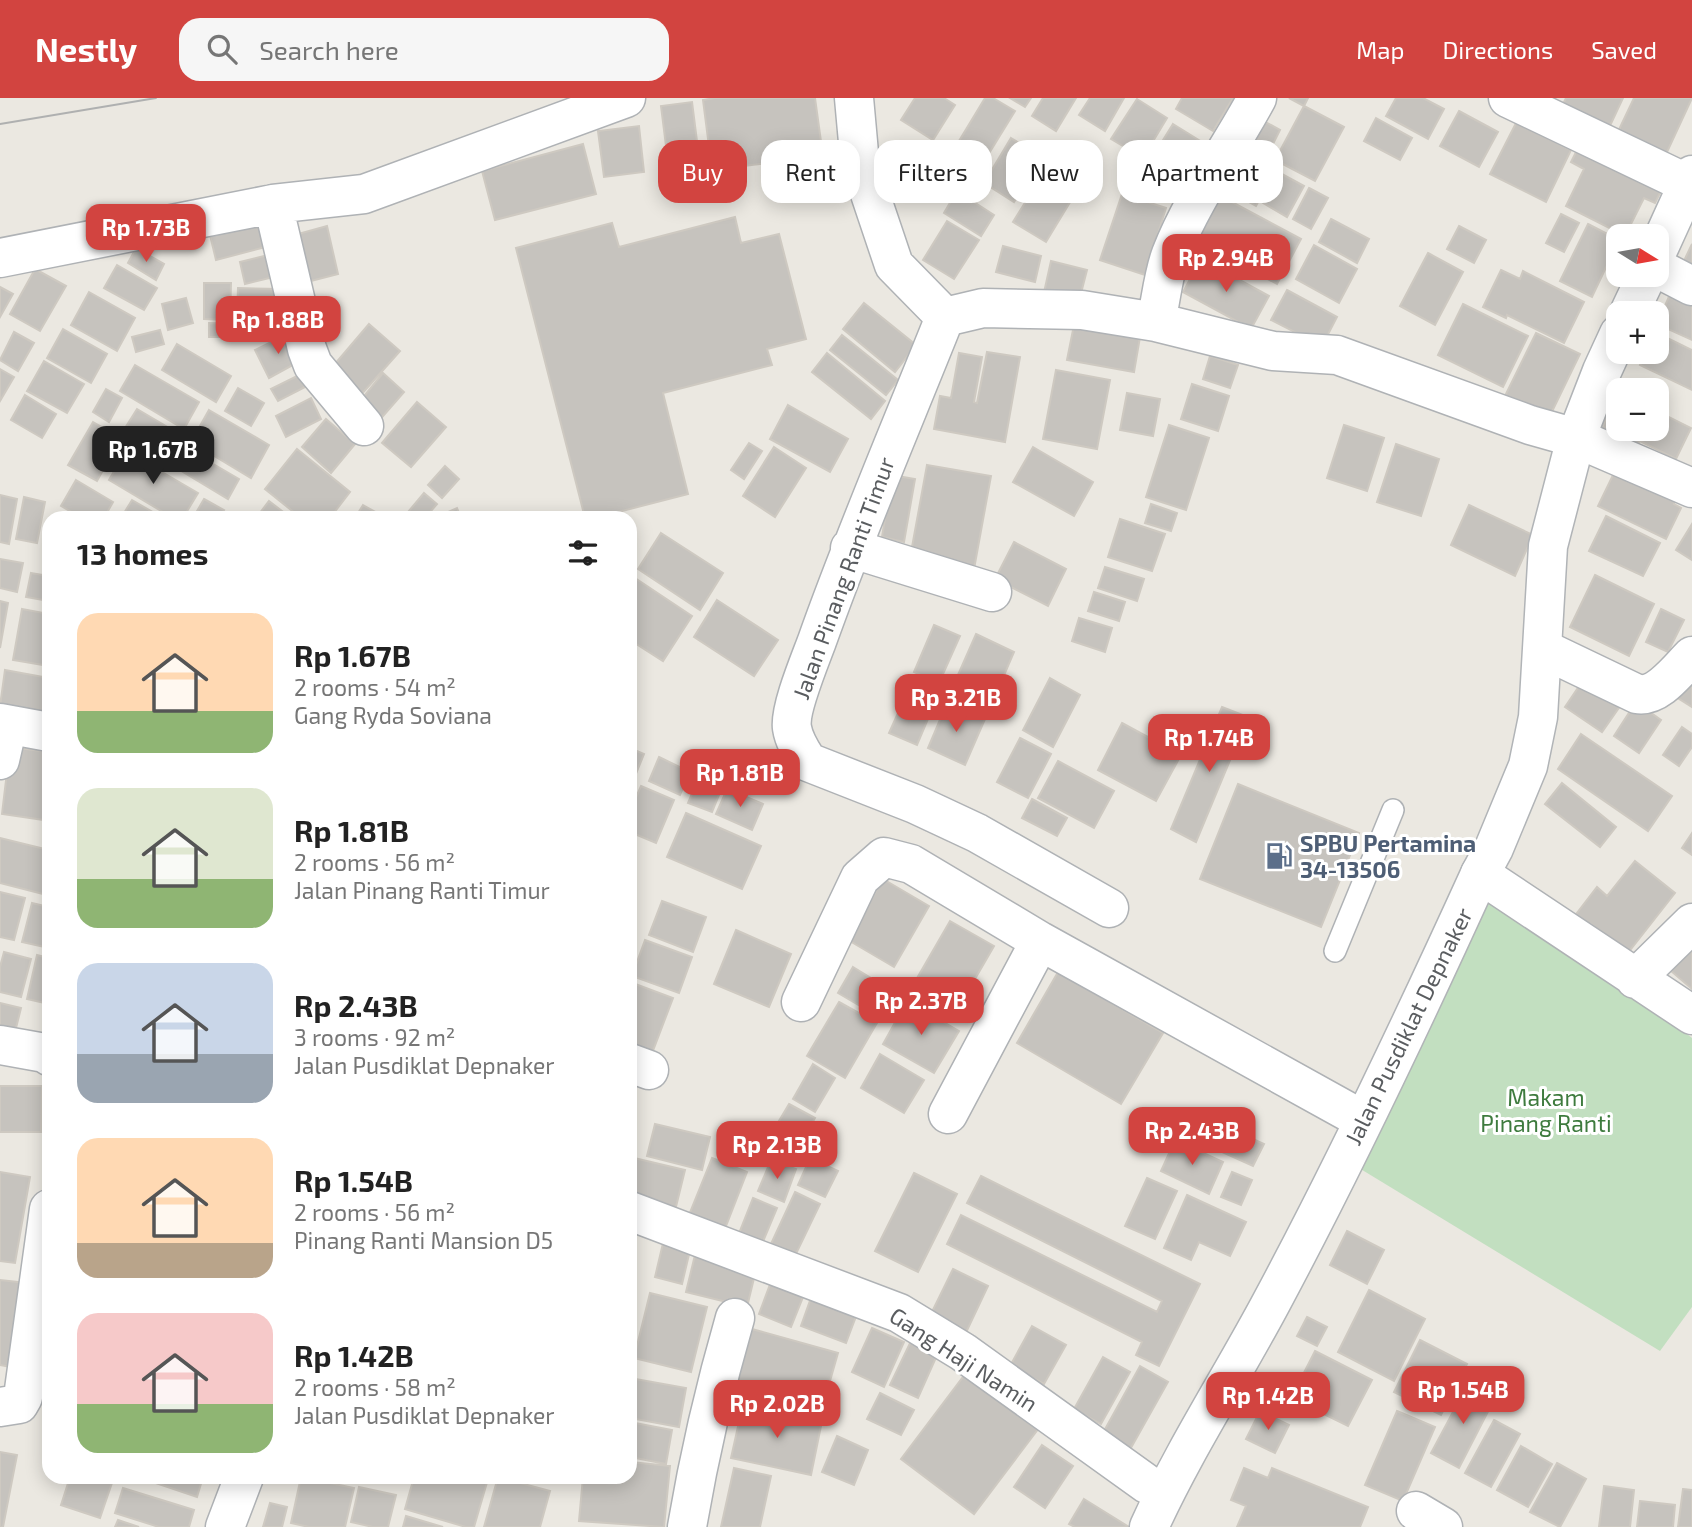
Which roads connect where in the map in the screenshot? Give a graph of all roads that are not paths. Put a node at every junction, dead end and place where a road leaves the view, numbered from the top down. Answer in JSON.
{"nodes":[{"id":1,"x":626,"y":98,"type":"edge"},
{"id":2,"x":854,"y":98,"type":"edge"},
{"id":3,"x":1257,"y":98,"type":"edge"},
{"id":4,"x":1508,"y":98,"type":"edge"},
{"id":5,"x":1690,"y":180,"type":"edge"},
{"id":6,"x":273,"y":204,"type":"junction"},
{"id":7,"x":1670,"y":224,"type":"edge"},
{"id":8,"x":0,"y":258,"type":"edge"},
{"id":9,"x":1670,"y":275,"type":"edge"},
{"id":10,"x":1692,"y":286,"type":"edge"},
{"id":11,"x":945,"y":317,"type":"junction"},
{"id":12,"x":1156,"y":322,"type":"junction"},
{"id":13,"x":1607,"y":364,"type":"edge"},
{"id":14,"x":364,"y":426,"type":"dead end"},
{"id":15,"x":1576,"y":438,"type":"junction"},
{"id":16,"x":1692,"y":488,"type":"edge"},
{"id":17,"x":850,"y":548,"type":"junction"},
{"id":18,"x":992,"y":592,"type":"dead end"},
{"id":19,"x":1543,"y":649,"type":"junction"},
{"id":20,"x":1692,"y":656,"type":"edge"},
{"id":21,"x":42,"y":733,"type":"edge"},
{"id":22,"x":3,"y":736,"type":"edge"},
{"id":23,"x":1393,"y":810,"type":"dead end"},
{"id":24,"x":1480,"y":874,"type":"junction"},
{"id":25,"x":1108,"y":908,"type":"dead end"},
{"id":26,"x":1692,"y":923,"type":"edge"},
{"id":27,"x":1041,"y":941,"type":"junction"},
{"id":28,"x":1335,"y":951,"type":"dead end"},
{"id":29,"x":1635,"y":979,"type":"junction"},
{"id":30,"x":800,"y":1002,"type":"dead end"},
{"id":31,"x":1692,"y":1015,"type":"edge"},
{"id":32,"x":0,"y":1045,"type":"edge"},
{"id":33,"x":42,"y":1052,"type":"edge"},
{"id":34,"x":948,"y":1114,"type":"dead end"},
{"id":35,"x":1362,"y":1122,"type":"junction"},
{"id":36,"x":637,"y":1214,"type":"edge"},
{"id":37,"x":42,"y":1259,"type":"edge"},
{"id":38,"x":735,"y":1318,"type":"dead end"},
{"id":39,"x":0,"y":1407,"type":"edge"},
{"id":40,"x":241,"y":1484,"type":"edge"},
{"id":41,"x":1157,"y":1510,"type":"edge"},
{"id":42,"x":225,"y":1527,"type":"edge"},
{"id":43,"x":687,"y":1527,"type":"edge"}],
"edges":[{"from":1,"to":6,"type":"street"},
{"from":2,"to":11,"type":"street"},
{"from":3,"to":12,"type":"street"},
{"from":4,"to":5,"type":"street"},
{"from":5,"to":7,"type":"street"},
{"from":6,"to":8,"type":"street"},
{"from":6,"to":14,"type":"street"},
{"from":9,"to":10,"type":"street"},
{"from":11,"to":12,"type":"street"},
{"from":11,"to":17,"type":"street","name":"Jalan Pinang Ranti Timur"},
{"from":12,"to":15,"type":"street"},
{"from":13,"to":15,"type":"street","name":"Jalan Pusdiklat Depnaker"},
{"from":15,"to":16,"type":"street"},
{"from":15,"to":19,"type":"street","name":"Jalan Pusdiklat Depnaker"},
{"from":17,"to":18,"type":"street"},
{"from":17,"to":25,"type":"street","name":"Jalan Pinang Ranti Timur"},
{"from":19,"to":20,"type":"street"},
{"from":19,"to":24,"type":"street","name":"Jalan Pusdiklat Depnaker"},
{"from":21,"to":22,"type":"street"},
{"from":23,"to":28,"type":"lane"},
{"from":24,"to":29,"type":"street"},
{"from":24,"to":35,"type":"street","name":"Jalan Pusdiklat Depnaker"},
{"from":26,"to":29,"type":"street"},
{"from":27,"to":30,"type":"street"},
{"from":27,"to":34,"type":"street"},
{"from":27,"to":35,"type":"street"},
{"from":29,"to":31,"type":"street"},
{"from":32,"to":33,"type":"street"},
{"from":35,"to":41,"type":"street","name":"Jalan Pusdiklat Depnaker"},
{"from":36,"to":41,"type":"street","name":"Gang Haji Namin"},
{"from":37,"to":39,"type":"street"},
{"from":38,"to":43,"type":"street"},
{"from":40,"to":42,"type":"street"}]}
